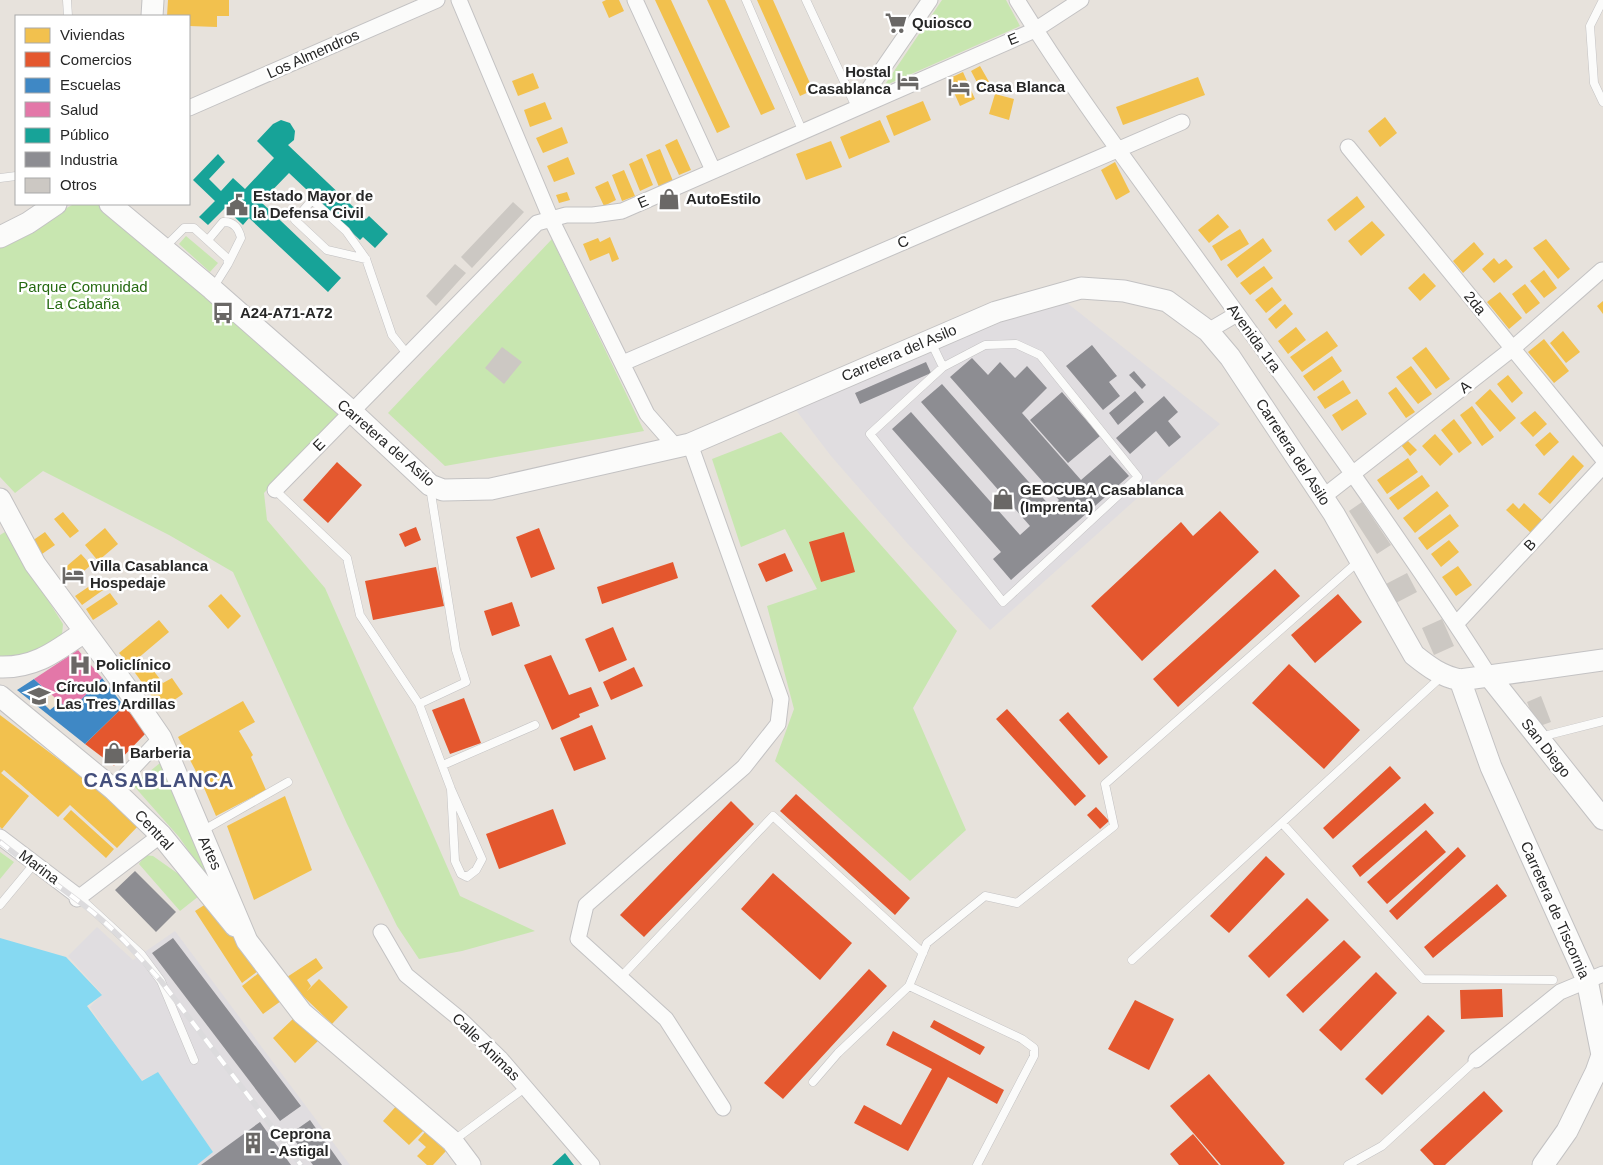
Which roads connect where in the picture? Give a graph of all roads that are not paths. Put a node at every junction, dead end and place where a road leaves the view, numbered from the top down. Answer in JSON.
{"nodes":[{"id":1,"x":68,"y":0,"type":"edge"},
{"id":2,"x":153,"y":0,"type":"edge"},
{"id":3,"x":437,"y":0,"type":"edge"},
{"id":4,"x":459,"y":0,"type":"edge"},
{"id":5,"x":635,"y":0,"type":"edge"},
{"id":6,"x":746,"y":0,"type":"edge"},
{"id":7,"x":806,"y":0,"type":"edge"},
{"id":8,"x":930,"y":0,"type":"edge"},
{"id":9,"x":1017,"y":0,"type":"edge"},
{"id":10,"x":1081,"y":0,"type":"edge"},
{"id":11,"x":1603,"y":0,"type":"edge"},
{"id":12,"x":68,"y":15,"type":"edge"},
{"id":13,"x":152,"y":15,"type":"edge"},
{"id":14,"x":1035,"y":30,"type":"junction"},
{"id":15,"x":1603,"y":102,"type":"edge"},
{"id":16,"x":856,"y":107,"type":"junction"},
{"id":17,"x":190,"y":108,"type":"edge"},
{"id":18,"x":1182,"y":122,"type":"dead end"},
{"id":19,"x":802,"y":130,"type":"junction"},
{"id":20,"x":1348,"y":147,"type":"dead end"},
{"id":21,"x":1118,"y":149,"type":"junction"},
{"id":22,"x":713,"y":170,"type":"junction"},
{"id":23,"x":15,"y":176,"type":"edge"},
{"id":24,"x":0,"y":178,"type":"edge"},
{"id":25,"x":55,"y":205,"type":"edge"},
{"id":26,"x":113,"y":205,"type":"edge"},
{"id":27,"x":551,"y":220,"type":"junction"},
{"id":28,"x":0,"y":237,"type":"edge"},
{"id":29,"x":208,"y":240,"type":"junction"},
{"id":30,"x":163,"y":249,"type":"junction"},
{"id":31,"x":366,"y":259,"type":"junction"},
{"id":32,"x":228,"y":264,"type":"junction"},
{"id":33,"x":1602,"y":270,"type":"dead end"},
{"id":34,"x":212,"y":289,"type":"junction"},
{"id":35,"x":1237,"y":314,"type":"junction"},
{"id":36,"x":1208,"y":331,"type":"junction"},
{"id":37,"x":931,"y":340,"type":"junction"},
{"id":38,"x":1512,"y":349,"type":"junction"},
{"id":39,"x":408,"y":355,"type":"junction"},
{"id":40,"x":624,"y":364,"type":"junction"},
{"id":41,"x":944,"y":366,"type":"junction"},
{"id":42,"x":352,"y":412,"type":"junction"},
{"id":43,"x":683,"y":446,"type":"junction"},
{"id":44,"x":1603,"y":459,"type":"edge"},
{"id":45,"x":1603,"y":466,"type":"edge"},
{"id":46,"x":1354,"y":476,"type":"junction"},
{"id":47,"x":430,"y":485,"type":"junction"},
{"id":48,"x":275,"y":490,"type":"joint"},
{"id":49,"x":1323,"y":498,"type":"junction"},
{"id":50,"x":0,"y":499,"type":"edge"},
{"id":51,"x":1361,"y":559,"type":"junction"},
{"id":52,"x":1456,"y":624,"type":"junction"},
{"id":53,"x":84,"y":632,"type":"junction"},
{"id":54,"x":1473,"y":651,"type":"junction"},
{"id":55,"x":1603,"y":660,"type":"edge"},
{"id":56,"x":0,"y":667,"type":"edge"},
{"id":57,"x":1490,"y":677,"type":"junction"},
{"id":58,"x":1451,"y":678,"type":"junction"},
{"id":59,"x":0,"y":696,"type":"edge"},
{"id":60,"x":419,"y":704,"type":"junction"},
{"id":61,"x":1603,"y":721,"type":"edge"},
{"id":62,"x":535,"y":725,"type":"dead end"},
{"id":63,"x":161,"y":738,"type":"junction"},
{"id":64,"x":1538,"y":738,"type":"junction"},
{"id":65,"x":443,"y":765,"type":"junction"},
{"id":66,"x":288,"y":782,"type":"dead end"},
{"id":67,"x":113,"y":789,"type":"junction"},
{"id":68,"x":451,"y":789,"type":"junction"},
{"id":69,"x":1603,"y":819,"type":"edge"},
{"id":70,"x":1282,"y":823,"type":"junction"},
{"id":71,"x":200,"y":832,"type":"junction"},
{"id":72,"x":161,"y":835,"type":"junction"},
{"id":73,"x":0,"y":837,"type":"edge"},
{"id":74,"x":34,"y":864,"type":"junction"},
{"id":75,"x":78,"y":898,"type":"junction"},
{"id":76,"x":0,"y":905,"type":"edge"},
{"id":77,"x":381,"y":932,"type":"dead end"},
{"id":78,"x":247,"y":941,"type":"junction"},
{"id":79,"x":923,"y":953,"type":"junction"},
{"id":80,"x":1132,"y":960,"type":"dead end"},
{"id":81,"x":1595,"y":977,"type":"edge"},
{"id":82,"x":620,"y":978,"type":"junction"},
{"id":83,"x":1553,"y":980,"type":"dead end"},
{"id":84,"x":909,"y":986,"type":"junction"},
{"id":85,"x":1602,"y":1055,"type":"edge"},
{"id":86,"x":194,"y":1060,"type":"dead end"},
{"id":87,"x":1476,"y":1060,"type":"joint"},
{"id":88,"x":813,"y":1082,"type":"dead end"},
{"id":89,"x":526,"y":1087,"type":"junction"},
{"id":90,"x":723,"y":1108,"type":"dead end"},
{"id":91,"x":452,"y":1141,"type":"junction"},
{"id":92,"x":470,"y":1165,"type":"edge"},
{"id":93,"x":592,"y":1165,"type":"edge"},
{"id":94,"x":978,"y":1165,"type":"edge"},
{"id":95,"x":1348,"y":1165,"type":"edge"},
{"id":96,"x":1543,"y":1165,"type":"edge"}],
"edges":[{"from":1,"to":12,"type":"lane"},
{"from":2,"to":13,"type":"street"},
{"from":3,"to":17,"type":"street","name":"Los Almendros"},
{"from":4,"to":27,"type":"street"},
{"from":5,"to":22,"type":"street"},
{"from":6,"to":19,"type":"lane"},
{"from":7,"to":16,"type":"lane"},
{"from":8,"to":16,"type":"street"},
{"from":9,"to":14,"type":"street","name":"Avenida 1ra"},
{"from":10,"to":14,"type":"street","name":"E"},
{"from":11,"to":15,"type":"lane"},
{"from":14,"to":16,"type":"street","name":"E"},
{"from":14,"to":21,"type":"street","name":"Avenida 1ra"},
{"from":16,"to":19,"type":"street","name":"E"},
{"from":18,"to":21,"type":"street","name":"C"},
{"from":19,"to":22,"type":"street","name":"E"},
{"from":20,"to":38,"type":"street","name":"2da"},
{"from":21,"to":35,"type":"street","name":"Avenida 1ra"},
{"from":21,"to":40,"type":"street","name":"C"},
{"from":22,"to":27,"type":"street","name":"E"},
{"from":23,"to":24,"type":"lane"},
{"from":25,"to":28,"type":"street"},
{"from":26,"to":30,"type":"street","name":"Carretera del Asilo"},
{"from":27,"to":39,"type":"street","name":"E"},
{"from":27,"to":40,"type":"street"},
{"from":29,"to":30,"type":"lane"},
{"from":29,"to":32,"type":"lane"},
{"from":29,"to":32,"type":"lane"},
{"from":30,"to":34,"type":"street","name":"Carretera del Asilo"},
{"from":31,"to":31,"type":"lane"},
{"from":31,"to":39,"type":"lane"},
{"from":32,"to":34,"type":"lane"},
{"from":33,"to":38,"type":"street","name":"A"},
{"from":34,"to":42,"type":"street","name":"Carretera del Asilo"},
{"from":35,"to":36,"type":"street"},
{"from":35,"to":46,"type":"street","name":"Avenida 1ra"},
{"from":36,"to":37,"type":"street","name":"Carretera del Asilo"},
{"from":36,"to":49,"type":"street","name":"Carretera del Asilo"},
{"from":37,"to":41,"type":"lane"},
{"from":37,"to":43,"type":"street","name":"Carretera del Asilo"},
{"from":38,"to":44,"type":"street","name":"2da"},
{"from":38,"to":46,"type":"street","name":"A"},
{"from":39,"to":42,"type":"street","name":"E"},
{"from":40,"to":43,"type":"street"},
{"from":41,"to":41,"type":"lane"},
{"from":42,"to":47,"type":"street","name":"Carretera del Asilo"},
{"from":42,"to":48,"type":"street","name":"E"},
{"from":43,"to":47,"type":"street","name":"Carretera del Asilo"},
{"from":43,"to":82,"type":"street"},
{"from":45,"to":52,"type":"street","name":"B"},
{"from":46,"to":49,"type":"street","name":"A"},
{"from":46,"to":52,"type":"street","name":"Avenida 1ra"},
{"from":47,"to":60,"type":"lane"},
{"from":48,"to":60,"type":"lane"},
{"from":49,"to":51,"type":"street","name":"Carretera del Asilo"},
{"from":50,"to":53,"type":"street","name":"Artes"},
{"from":51,"to":58,"type":"street","name":"Carretera del Asilo"},
{"from":51,"to":79,"type":"lane"},
{"from":52,"to":54,"type":"street","name":"Avenida 1ra"},
{"from":53,"to":56,"type":"street"},
{"from":53,"to":63,"type":"street","name":"Artes"},
{"from":54,"to":57,"type":"street","name":"Avenida 1ra"},
{"from":54,"to":58,"type":"street"},
{"from":55,"to":57,"type":"street"},
{"from":57,"to":58,"type":"street"},
{"from":57,"to":64,"type":"street","name":"San Diego"},
{"from":58,"to":70,"type":"lane"},
{"from":58,"to":81,"type":"street","name":"Carretera de Tiscornia"},
{"from":59,"to":67,"type":"street","name":"Central"},
{"from":60,"to":65,"type":"lane"},
{"from":61,"to":64,"type":"lane"},
{"from":62,"to":65,"type":"lane"},
{"from":63,"to":67,"type":"street"},
{"from":63,"to":71,"type":"street","name":"Artes"},
{"from":64,"to":69,"type":"street","name":"San Diego"},
{"from":65,"to":68,"type":"lane"},
{"from":66,"to":71,"type":"lane"},
{"from":67,"to":72,"type":"street","name":"Central"},
{"from":68,"to":68,"type":"lane"},
{"from":70,"to":80,"type":"lane"},
{"from":70,"to":83,"type":"lane"},
{"from":71,"to":78,"type":"street","name":"Artes"},
{"from":72,"to":75,"type":"street"},
{"from":72,"to":78,"type":"street","name":"Central"},
{"from":73,"to":74,"type":"street","name":"Marina"},
{"from":74,"to":75,"type":"street","name":"Marina"},
{"from":74,"to":76,"type":"lane"},
{"from":75,"to":86,"type":"lane"},
{"from":77,"to":89,"type":"street","name":"Calle Ánimas"},
{"from":78,"to":91,"type":"street","name":"Artes"},
{"from":79,"to":82,"type":"lane"},
{"from":79,"to":84,"type":"lane"},
{"from":81,"to":85,"type":"street","name":"Carretera de Tiscornia"},
{"from":81,"to":87,"type":"street"},
{"from":82,"to":90,"type":"street"},
{"from":84,"to":88,"type":"lane"},
{"from":84,"to":94,"type":"lane"},
{"from":85,"to":96,"type":"street","name":"Carretera de Tiscornia"},
{"from":87,"to":95,"type":"lane"},
{"from":89,"to":91,"type":"lane"},
{"from":89,"to":93,"type":"street","name":"Calle Ánimas"},
{"from":91,"to":92,"type":"street","name":"Artes"}]}
